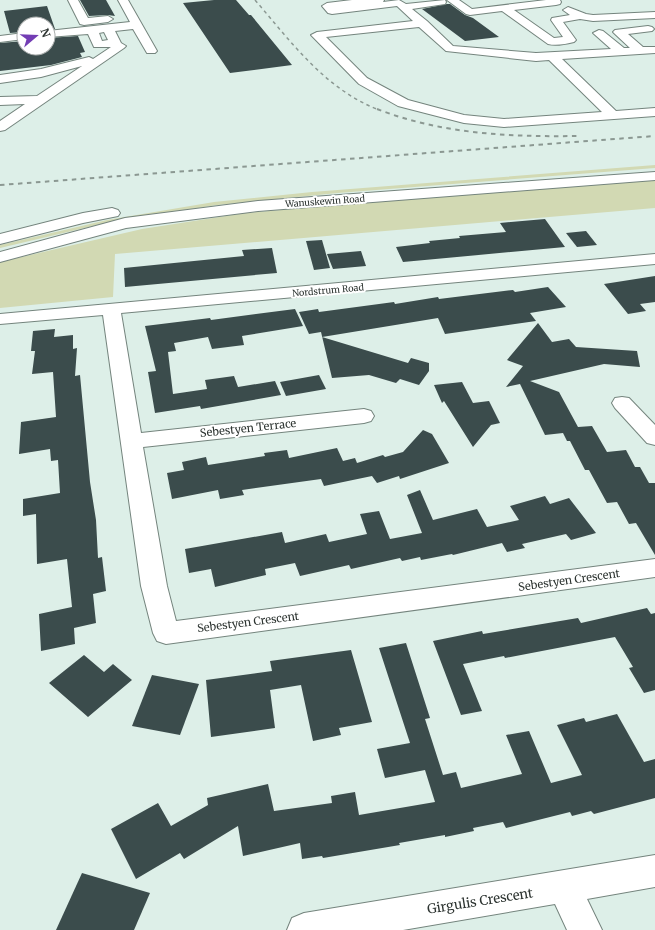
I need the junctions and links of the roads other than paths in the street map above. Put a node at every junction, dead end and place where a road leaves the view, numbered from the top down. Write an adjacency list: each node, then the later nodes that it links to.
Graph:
1 (73, 0): 15 (street)
2 (124, 0): 18 (street)
3 (379, 0): 11 (street)
4 (423, 0): 11 (street)
5 (438, 0): 11 (street)
6 (515, 0): 7 (street)
7 (472, 1): 9 (street)
8 (554, 1): 10 (street); 14 (street)
9 (454, 2): 12 (street)
10 (532, 5): 12 (street); 16 (street)
11 (405, 8): 17 (street); 19 (street)
12 (504, 8): 27 (street)
13 (655, 15): 14 (street)
14 (581, 16): 16 (street)
15 (120, 18)
16 (556, 20): 27 (street)
17 (423, 23): 32 (street); 37 (street)
18 (137, 25): 20 (street); 28 (street)
19 (314, 25)
20 (108, 28): 22 (street); 28 (street)
21 (655, 28): 30 (street)
22 (92, 30): 23 (street); 28 (street)
23 (56, 33)
24 (599, 33): 31 (street)
25 (16, 37): 26 (street)
26 (0, 39)
27 (552, 42): 32 (street)
28 (116, 47): 33 (street); 34 (street)
29 (655, 50): 30 (street)
30 (640, 51): 31 (street)
31 (621, 52): 32 (street)
32 (557, 56): 37 (street)
33 (0, 79)
34 (40, 100): 35 (street); 38 (street)
35 (0, 101)
36 (655, 112): 37 (street)
37 (613, 115)
38 (0, 127)
39 (600, 166): 41 (street, Wanuskewin Road)
40 (655, 176): 42 (street, Wanuskewin Road)
41 (0, 239)
42 (0, 257)
43 (655, 259): 44 (street, Nordstrum Road)
44 (112, 309): 45 (street, Nordstrum Road); 49 (street, Sebestyen Crescent)
45 (0, 319)
46 (622, 403): 48 (street)
47 (364, 416): 49 (street, Sebestyen Terrace)
48 (655, 438)
49 (132, 441): 50 (street, Sebestyen Crescent)
50 (655, 568)
51 (655, 871): 52 (street, Girgulis Crescent)
52 (564, 887): 53 (street, Girgulis Crescent); 54 (street)
53 (304, 930)
54 (585, 930)

